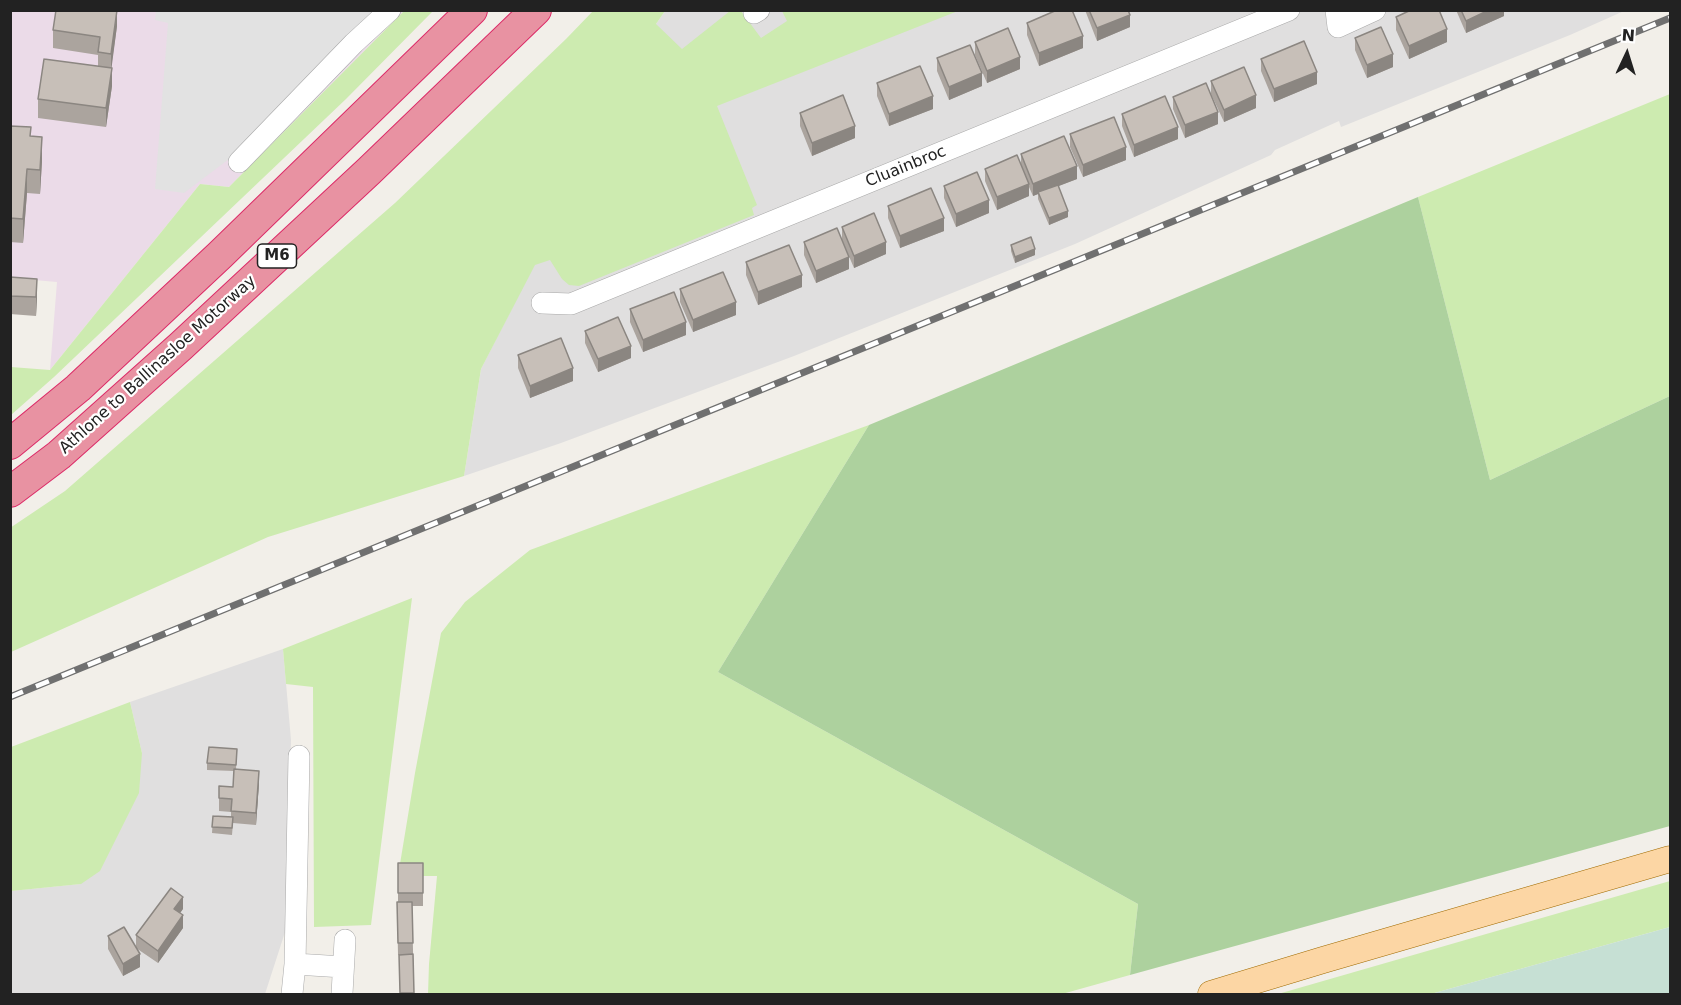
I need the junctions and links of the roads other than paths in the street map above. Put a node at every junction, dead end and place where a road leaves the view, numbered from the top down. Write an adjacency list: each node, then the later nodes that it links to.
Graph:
1 (390, 10): 8 (street)
2 (471, 10): 10 (highway, M6)
3 (536, 10): 11 (highway, Athlone to Ballinasloe Motorway / M6)
4 (1289, 10): 7 (street, Cluainbroc)
5 (1336, 10): 6 (street)
6 (1376, 10)
7 (1267, 15): 9 (street, Cluainbroc)
8 (239, 162)
9 (542, 303)
10 (10, 444)
11 (10, 492)
12 (299, 756): 15 (street)
13 (1671, 860): 19 (main road)
14 (345, 940): 16 (street)
15 (295, 964): 16 (street); 17 (street)
16 (343, 967): 18 (street)
17 (292, 994)
18 (342, 994)
19 (1212, 994)

